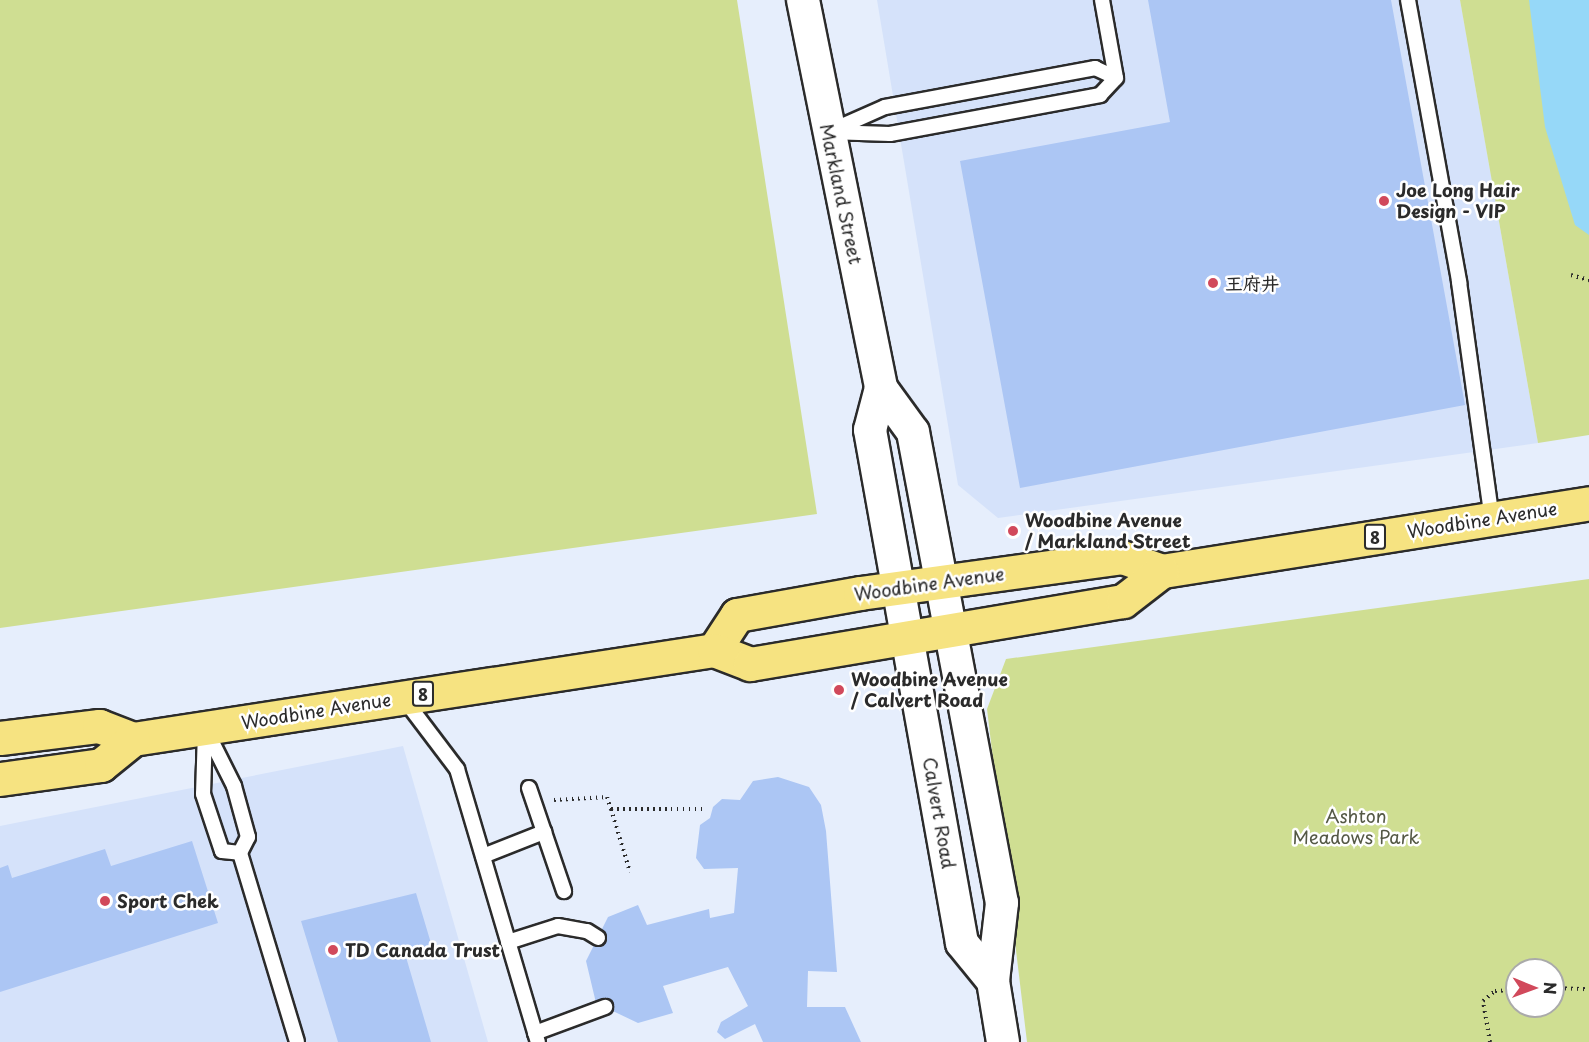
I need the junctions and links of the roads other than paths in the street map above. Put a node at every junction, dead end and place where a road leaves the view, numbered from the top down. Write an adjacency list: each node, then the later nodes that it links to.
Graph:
1 (803, 0): 5 (street, Markland Street)
2 (1102, 0): 4 (lane)
3 (1408, 0): 8 (lane)
4 (1116, 78): 5 (lane); 5 (lane)
5 (828, 132): 6 (street, Markland Street)
6 (881, 388): 10 (street, Markland Street); 11 (street, Markland Street)
7 (1589, 503): 8 (main road, Woodbine Avenue / 8)
8 (1492, 519): 9 (main road, Woodbine Avenue / 8)
9 (1162, 571): 10 (main road, Woodbine Avenue / 8); 12 (main road, Woodbine Avenue / 8)
10 (941, 581): 11 (main road, Woodbine Avenue / 8); 12 (street, Markland Street)
11 (898, 587): 13 (street, Calvert Road); 14 (main road, Woodbine Avenue / 8)
12 (950, 629): 13 (main road, Woodbine Avenue / 8); 27 (street, Calvert Road)
13 (907, 636): 14 (main road, Woodbine Avenue / 8); 27 (street, Calvert Road)
14 (714, 650): 15 (main road, Woodbine Avenue / 8)
15 (402, 698): 16 (main road, Woodbine Avenue / 8); 23 (lane)
16 (205, 728): 18 (main road, Woodbine Avenue / 8); 22 (lane); 22 (lane)
17 (0, 738): 18 (main road, Woodbine Avenue / 8)
18 (133, 739): 19 (main road)
19 (0, 779)
20 (531, 795): 21 (lane)
21 (544, 832): 23 (lane); 24 (lane)
22 (240, 853): 30 (lane)
23 (483, 856): 26 (lane)
24 (564, 891)
25 (598, 938): 26 (lane)
26 (508, 942): 29 (lane)
27 (993, 981): 31 (street, Calvert Road)
28 (605, 1007): 29 (lane)
29 (536, 1038)
30 (297, 1042)
31 (1003, 1042)

